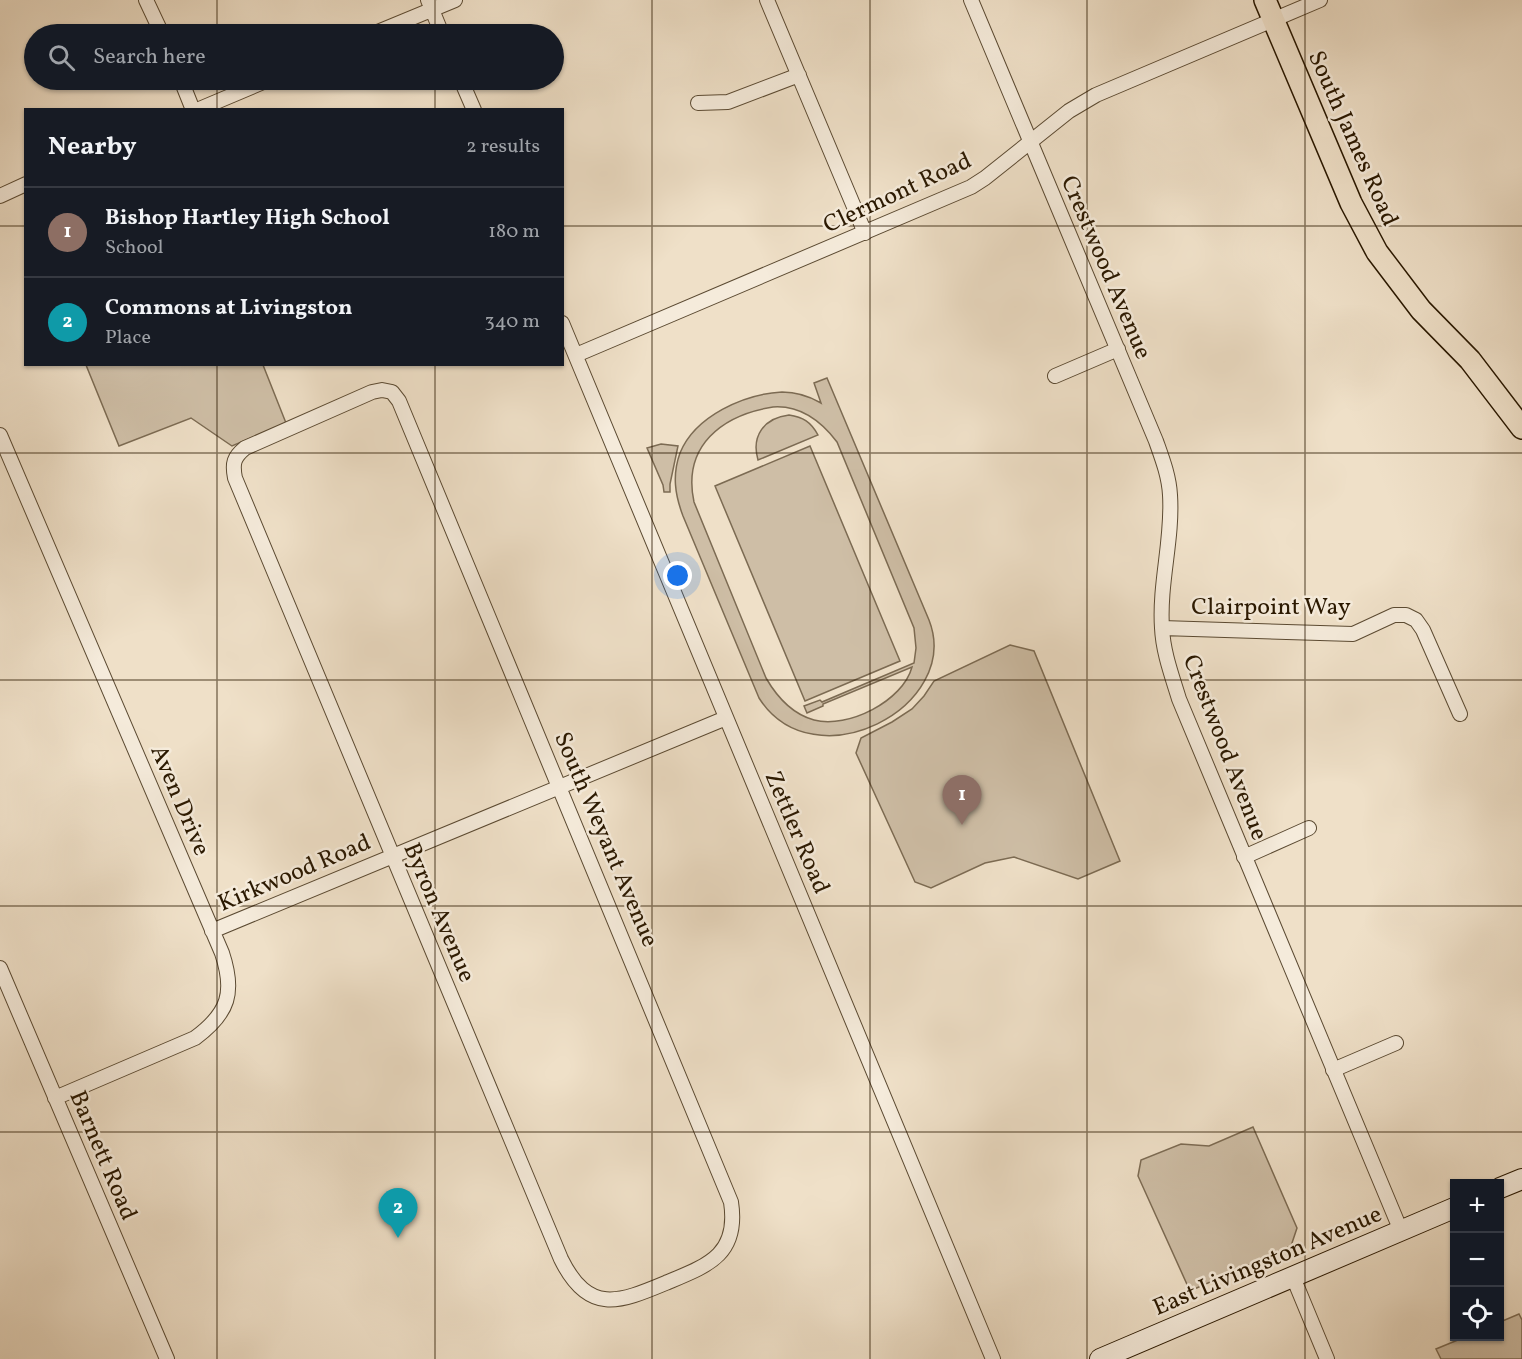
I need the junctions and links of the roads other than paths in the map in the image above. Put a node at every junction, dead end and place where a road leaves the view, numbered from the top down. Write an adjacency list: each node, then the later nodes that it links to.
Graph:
1 (146, 0): 9 (street)
2 (455, 0): 7 (street)
3 (767, 0): 12 (street)
4 (971, 0): 20 (street, Crestwood Avenue)
5 (1265, 0): 8 (main road, South James Road)
6 (1320, 0): 8 (street, Clermont Road)
7 (430, 5): 10 (street); 11 (street)
8 (1274, 20): 20 (street, Clermont Road); 28 (main road, South James Road)
9 (157, 24)
10 (393, 24)
11 (438, 24)
12 (799, 75): 16 (street); 23 (street)
13 (186, 90): 17 (street)
14 (244, 90): 18 (street)
15 (465, 90): 19 (street)
16 (698, 103)
17 (194, 108)
18 (200, 108)
19 (473, 108)
20 (1030, 141): 23 (street, Clermont Road); 25 (street, Crestwood Avenue)
21 (24, 185): 22 (street)
22 (0, 196)
23 (865, 233): 26 (street, Clermont Road)
24 (564, 328): 26 (street, Zettler Road)
25 (1118, 349): 27 (street); 31 (street, Crestwood Avenue)
26 (576, 355): 33 (street, Zettler Road)
27 (1055, 376)
28 (1522, 428)
29 (0, 435): 38 (street, Aven Drive)
30 (234, 460): 34 (street, South Weyant Avenue); 36 (street, Byron Avenue)
31 (1162, 628): 32 (street, Clairpoint Way); 37 (street, Crestwood Avenue)
32 (1460, 714)
33 (726, 718): 34 (street, Kirkwood Road); 50 (street, Zettler Road)
34 (561, 787): 36 (street, Kirkwood Road); 48 (street, South Weyant Avenue)
35 (1309, 828): 37 (street)
36 (392, 855): 38 (street, Kirkwood Road); 48 (street, Byron Avenue)
37 (1244, 857): 41 (street, Crestwood Avenue)
38 (212, 931): 42 (street, Aven Drive)
39 (0, 968): 42 (street, Barnett Road)
40 (1396, 1043): 41 (street)
41 (1332, 1070): 46 (street, Crestwood Avenue)
42 (55, 1098): 49 (street, Barnett Road)
43 (1522, 1179): 44 (main road)
44 (1504, 1186)
45 (1450, 1210): 46 (main road, East Livingston Avenue)
46 (1401, 1231): 47 (main road, East Livingston Avenue)
47 (1293, 1277): 51 (main road, East Livingston Avenue); 52 (street)
48 (670, 1281)
49 (167, 1359)
50 (993, 1359)
51 (1100, 1359)
52 (1327, 1359)

